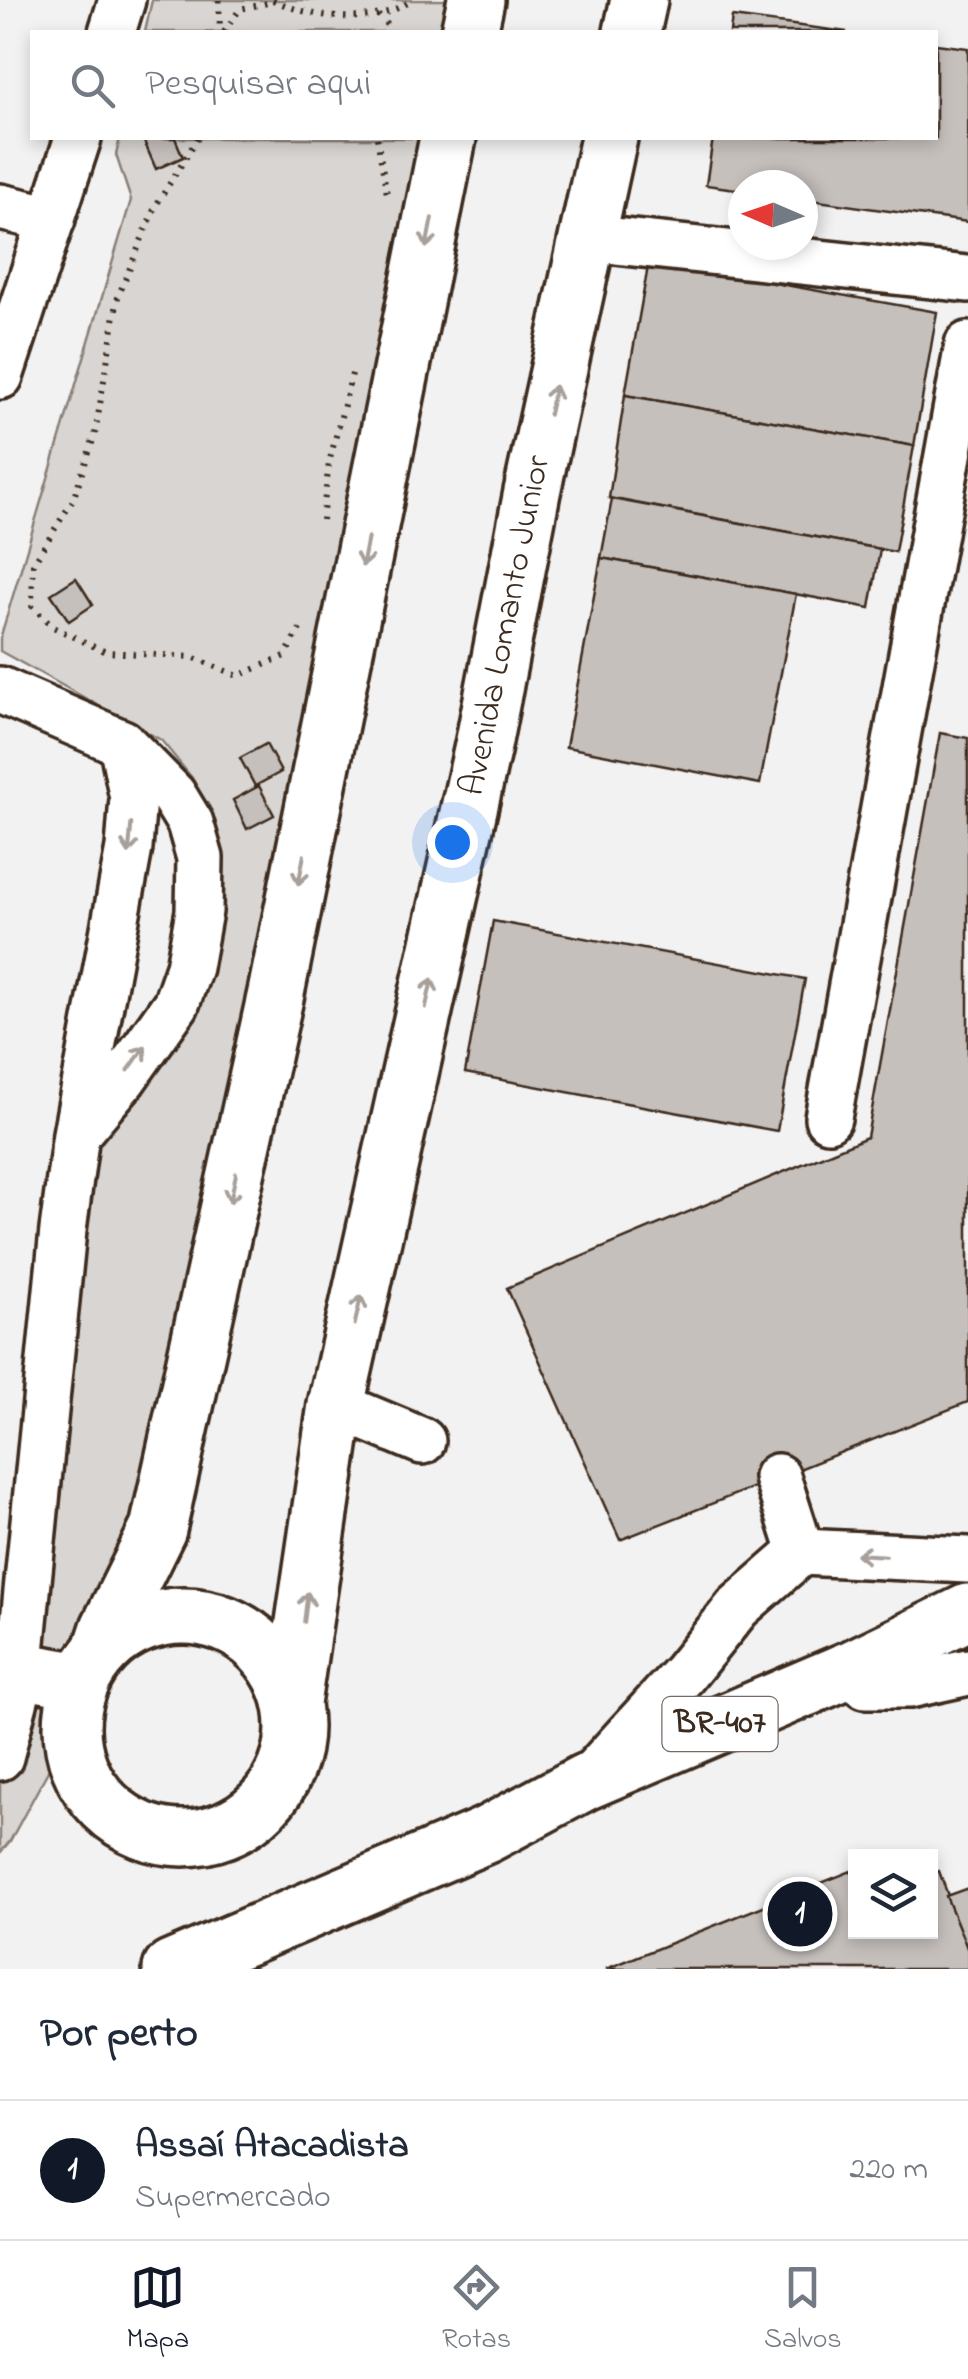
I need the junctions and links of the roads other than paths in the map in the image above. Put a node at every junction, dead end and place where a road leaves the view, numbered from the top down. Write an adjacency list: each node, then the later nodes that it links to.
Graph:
1 (122, 0): 4 (street)
2 (476, 0): 5 (main road)
3 (639, 0): 6 (main road)
4 (113, 30)
5 (470, 30)
6 (632, 30)
7 (77, 140): 11 (street)
8 (448, 140): 28 (main road, one-way to 28)
9 (609, 140): 12 (main road, Avenida Lomanto Junior)
10 (0, 207): 11 (street)
11 (52, 219): 15 (street)
12 (586, 238): 13 (street); 22 (main road, Avenida Lomanto Junior, one-way to 12)
13 (968, 280)
14 (968, 346): 20 (street)
15 (0, 376)
16 (0, 690): 17 (street)
17 (134, 767): 18 (street, one-way to 18); 19 (street)
18 (104, 982): 19 (street); 21 (street)
19 (176, 1004): 21 (street, one-way to 19)
20 (828, 1118)
21 (76, 1134): 31 (street)
22 (336, 1405): 23 (street); 32 (main road, Avenida Lomanto Junior, one-way to 22)
23 (422, 1441)
24 (778, 1477): 25 (street)
25 (800, 1552): 26 (street, one-way to 25); 34 (street)
26 (968, 1560)
27 (968, 1612): 29 (main road, BR-407)
28 (91, 1666): 31 (main road); 32 (main road); 32 (main road)
29 (855, 1666): 30 (street); 34 (main road, BR-407)
30 (968, 1672)
31 (12, 1684): 33 (street)
32 (292, 1704)
33 (0, 1757)
34 (585, 1782): 35 (main road)
35 (178, 1967)

